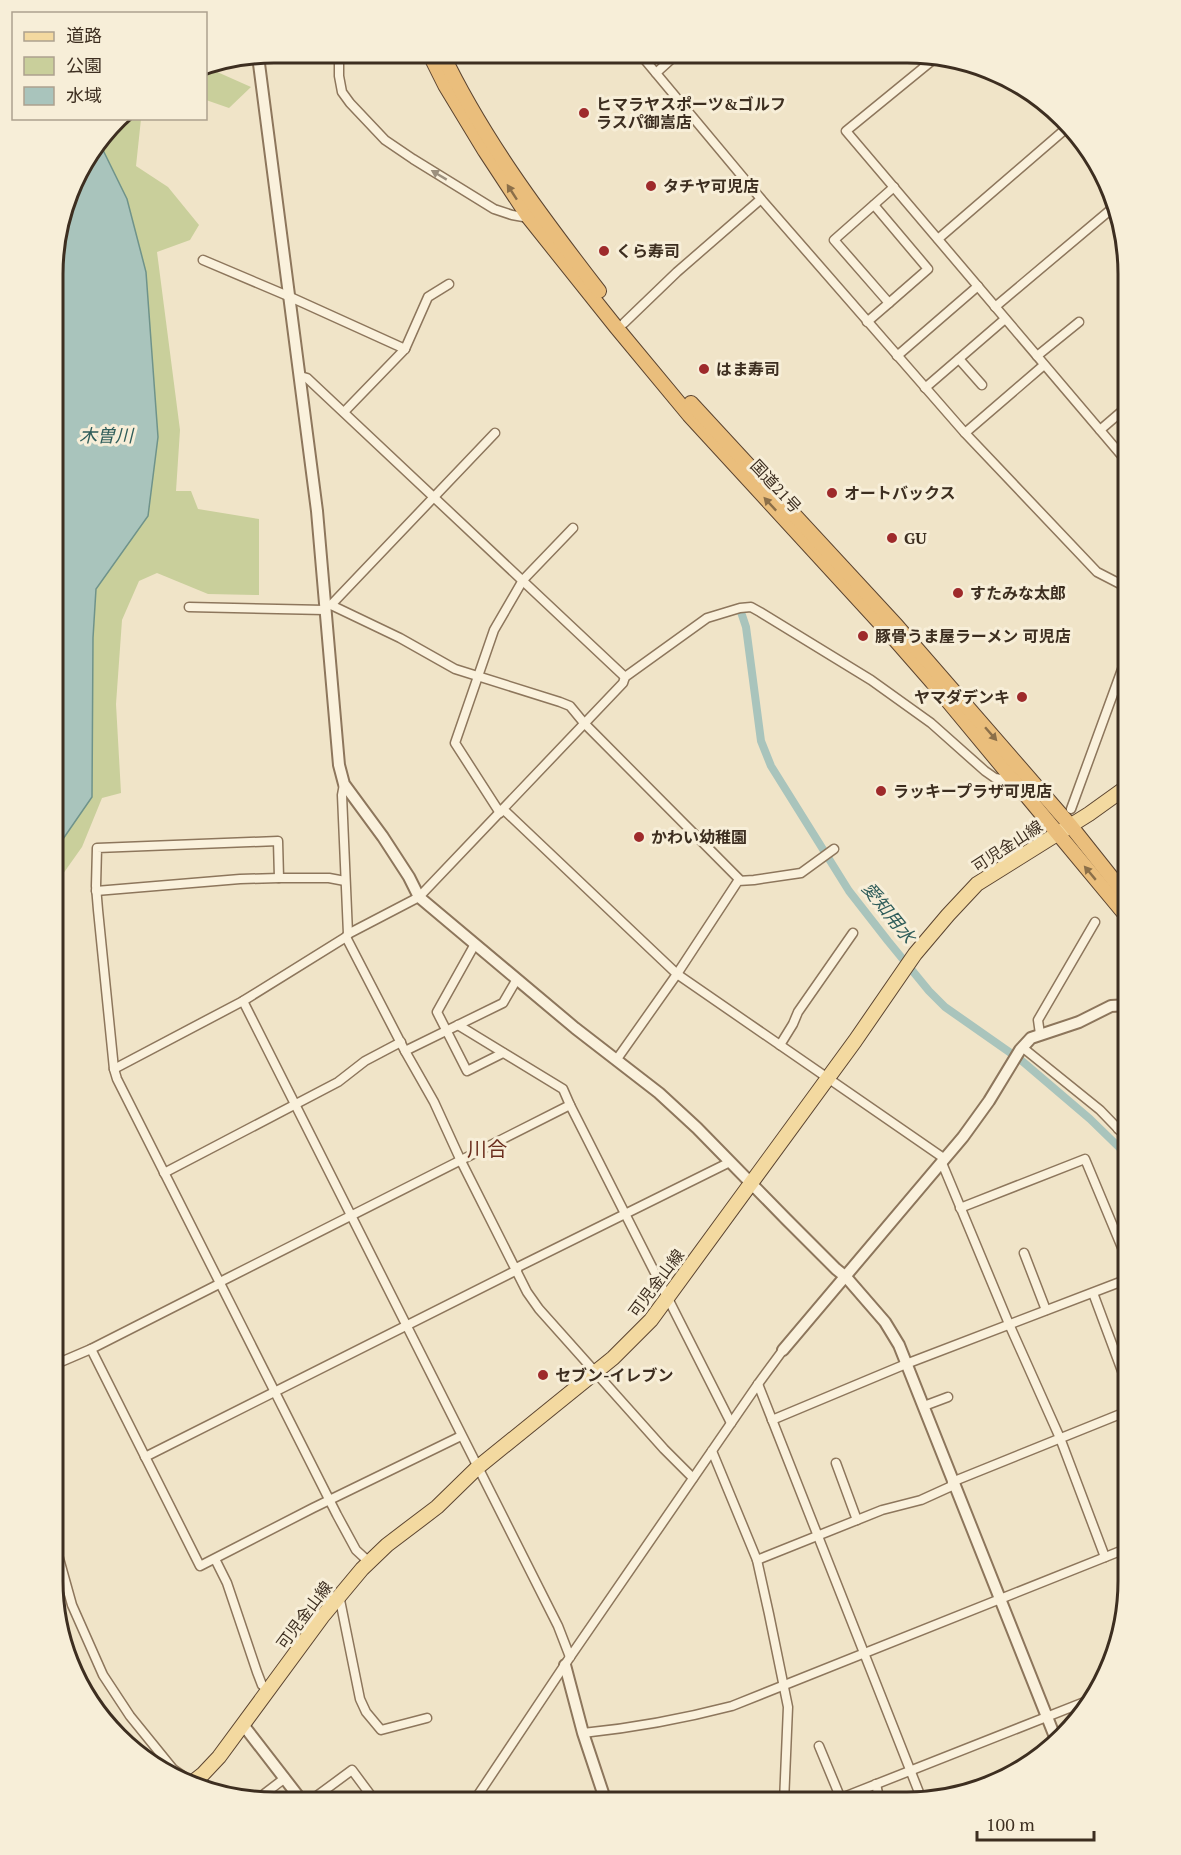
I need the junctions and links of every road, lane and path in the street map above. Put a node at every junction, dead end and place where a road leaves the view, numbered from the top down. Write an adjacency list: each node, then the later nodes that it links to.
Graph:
1 (259, 63): 19 (street)
2 (339, 63): 14 (street, one-way to 2)
3 (434, 63): 14 (highway, 国道21号, one-way to 3)
4 (446, 63): 25 (highway, 国道21号)
5 (648, 63): 8 (street)
6 (667, 63): 8 (street)
7 (928, 64): 10 (street)
8 (656, 73): 11 (street)
9 (1063, 132): 15 (street)
10 (894, 187): 12 (street); 15 (street)
11 (761, 199): 23 (street); 25 (street)
12 (874, 205): 20 (street); 20 (street)
13 (1109, 211): 21 (street)
14 (528, 218): 50 (highway, 国道21号, one-way to 14)
15 (938, 239): 18 (street)
16 (203, 260): 19 (street)
17 (449, 284): 26 (street)
18 (978, 286): 21 (street); 27 (street)
19 (288, 296): 26 (street); 31 (street)
20 (889, 303): 23 (street)
21 (995, 307): 22 (street)
22 (1005, 319): 28 (street); 29 (street)
23 (867, 322): 27 (street)
24 (1079, 322): 28 (street)
25 (624, 323): 55 (highway, 国道21号, one-way to 55)
26 (405, 349): 34 (street)
27 (897, 356): 33 (street)
28 (1037, 356): 30 (street)
29 (959, 359): 32 (street); 33 (street)
30 (1044, 364): 36 (street); 38 (street)
31 (300, 376): 34 (street); 45 (street)
32 (982, 385)
33 (925, 388): 38 (street)
34 (344, 412): 40 (street)
35 (1118, 415): 36 (street)
36 (1100, 430): 39 (street)
37 (495, 433): 40 (street)
38 (965, 433): 43 (street)
39 (1118, 451)
40 (434, 496): 42 (street); 45 (street)
41 (573, 528): 42 (street)
42 (523, 580): 46 (street); 47 (street)
43 (1118, 583)
44 (189, 607): 45 (street)
45 (327, 607): 46 (street); 51 (street)
46 (477, 676): 49 (street); 54 (street)
47 (625, 677): 49 (street); 50 (street)
48 (1118, 680): 53 (street)
49 (584, 723): 54 (street); 60 (street)
50 (1014, 781): 56 (highway, 国道21号)
51 (344, 784): 59 (street); 63 (street)
52 (1118, 793): 55 (main road, 可児金山線)
53 (1071, 809)
54 (502, 811): 63 (street); 69 (street)
55 (1070, 825): 56 (main road, 可児金山線); 61 (highway, 国道21号)
56 (1057, 833): 64 (highway, 国道21号, one-way to 56); 83 (main road, 可児金山線)
57 (834, 849): 60 (street)
58 (279, 878): 59 (street); 62 (street); 62 (street)
59 (345, 881): 67 (street)
60 (738, 881): 69 (street)
61 (1118, 885)
62 (96, 891): 82 (street)
63 (419, 897): 67 (street); 68 (street)
64 (1118, 906)
65 (1095, 922): 75 (street)
66 (853, 933): 77 (street)
67 (347, 936): 71 (street); 76 (street)
68 (475, 944): 70 (street); 74 (street)
69 (677, 974): 77 (street); 81 (street)
70 (517, 979): 73 (street); 81 (street)
71 (243, 1001): 82 (street); 84 (street)
72 (1118, 1006): 75 (street)
73 (458, 1025): 74 (street); 80 (street)
74 (446, 1031): 79 (street); 80 (street)
75 (1040, 1034): 78 (street)
76 (401, 1042): 79 (street); 84 (street)
77 (780, 1045): 83 (street)
78 (1021, 1049): 86 (street); 88 (street)
79 (405, 1051): 87 (street)
80 (503, 1053): 85 (street)
81 (617, 1059): 89 (street)
82 (114, 1069): 90 (street)
83 (826, 1078): 88 (street); 91 (main road, 可児金山線)
84 (295, 1104): 90 (street); 94 (street)
85 (570, 1105): 87 (street); 93 (street)
86 (1118, 1128)
87 (461, 1161): 94 (street); 97 (street)
88 (944, 1161): 92 (street); 98 (street)
89 (730, 1162): 91 (street); 93 (street)
90 (164, 1173): 99 (street)
91 (750, 1182): 98 (street); 102 (main road, 可児金山線)
92 (960, 1208): 95 (street); 104 (street)
93 (626, 1213): 97 (street); 102 (street)
94 (351, 1215): 99 (street); 105 (street)
95 (1118, 1238)
96 (1024, 1253): 103 (street)
97 (516, 1269): 105 (street); 111 (street)
98 (846, 1277): 107 (street); 110 (street)
99 (220, 1282): 106 (street); 113 (street)
100 (1118, 1283): 101 (street)
101 (1093, 1293): 103 (street); 108 (street)
102 (668, 1298): 111 (main road, 可児金山線); 118 (street)
103 (1046, 1310): 104 (street)
104 (1009, 1324): 110 (street); 120 (street)
105 (406, 1325): 113 (street); 119 (street)
106 (91, 1349): 109 (street); 122 (street)
107 (783, 1350): 112 (street)
108 (1118, 1360)
109 (63, 1361)
110 (906, 1364): 115 (street); 117 (street)
111 (595, 1372): 124 (main road, 可児金山線); 125 (street)
112 (758, 1384): 117 (street); 118 (street)
113 (274, 1392): 122 (street); 127 (street)
114 (948, 1397): 115 (street)
115 (924, 1406): 126 (street)
116 (1118, 1415): 120 (street)
117 (772, 1420): 129 (street)
118 (731, 1423): 121 (street)
119 (462, 1436): 124 (street); 127 (street)
120 (1060, 1438): 126 (street); 131 (street)
121 (712, 1451): 125 (street); 133 (street)
122 (146, 1457): 132 (street)
123 (836, 1463): 128 (street)
124 (477, 1468): 134 (main road, 可児金山線); 139 (street)
125 (693, 1478): 139 (street)
126 (953, 1483): 128 (street); 137 (street)
127 (330, 1501): 132 (street); 134 (street)
128 (857, 1520): 129 (street)
129 (817, 1536): 133 (street); 138 (street)
130 (1118, 1552): 131 (street)
131 (1105, 1557): 137 (street)
132 (215, 1559): 141 (street)
133 (757, 1560): 140 (street)
134 (369, 1562): 136 (main road, 可児金山線)
135 (63, 1574): 149 (street)
136 (339, 1594): 141 (main road, 可児金山線); 144 (street)
137 (999, 1599): 138 (street); 143 (street)
138 (864, 1653): 140 (street); 150 (street)
139 (568, 1661): 146 (street); 158 (street)
140 (783, 1685): 146 (street); 160 (street)
141 (269, 1690): 145 (main road, 可児金山線)
142 (1077, 1705): 143 (street)
143 (1047, 1717): 147 (street); 150 (street)
144 (427, 1718)
145 (244, 1726): 151 (main road, 可児金山線); 152 (street)
146 (583, 1733): 159 (street)
147 (1053, 1733)
148 (819, 1746): 161 (street)
149 (170, 1765)
150 (910, 1771): 153 (street); 164 (street)
151 (197, 1778)
152 (285, 1778): 154 (street); 155 (street)
153 (876, 1784): 162 (street); 163 (street)
154 (267, 1792)
155 (295, 1792)
156 (322, 1792): 157 (street)
157 (368, 1792)
158 (480, 1792)
159 (603, 1792)
160 (784, 1792)
161 (838, 1792)
162 (857, 1792)
163 (878, 1792)
164 (919, 1792)

